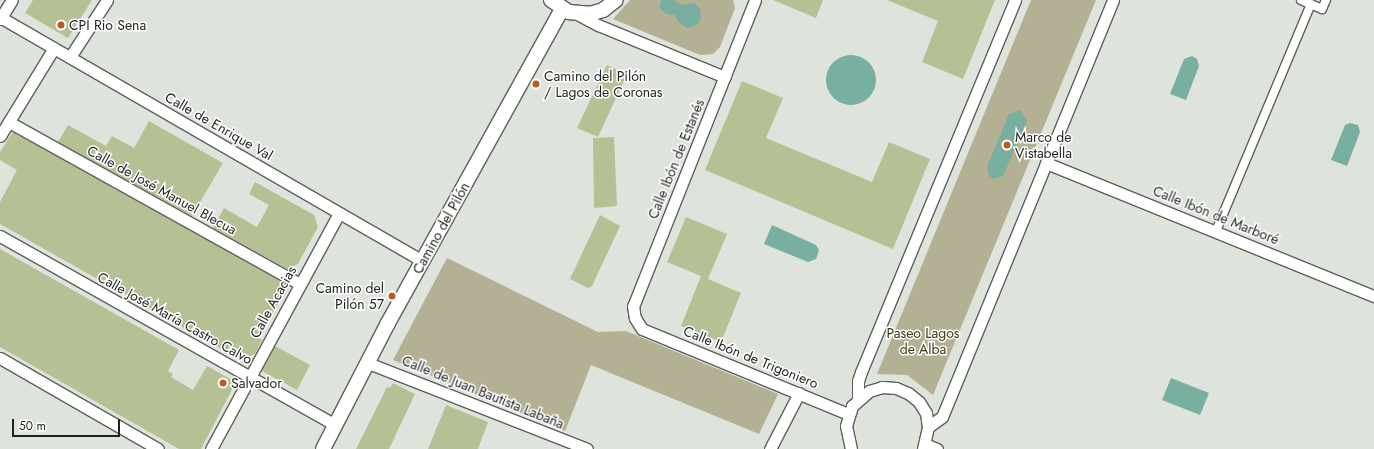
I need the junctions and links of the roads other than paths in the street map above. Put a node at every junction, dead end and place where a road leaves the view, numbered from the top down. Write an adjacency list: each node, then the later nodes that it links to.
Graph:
1 (12, 0): 12 (street)
2 (107, 0): 14 (street)
3 (616, 0): 11 (street)
4 (755, 0): 15 (street, Calle Ibón de Estanés)
5 (1015, 0): 30 (street)
6 (1113, 0): 18 (street)
7 (1301, 0): 10 (street)
8 (1326, 0): 10 (street)
9 (557, 4): 11 (street); 22 (street, Camino del Pilón)
10 (1311, 4): 20 (street)
11 (576, 14): 15 (street)
12 (0, 18): 13 (street, Calle de Enrique Val)
13 (54, 48): 14 (street, Calle de Enrique Val); 16 (street)
14 (70, 57): 19 (street, Calle de Enrique Val)
15 (725, 76): 25 (street, Calle Ibón de Estanés)
16 (9, 122): 17 (street); 23 (street, Calle de José Manuel Blecua)
17 (0, 136)
18 (1046, 163): 20 (street, Calle Ibón de Marboré); 33 (street)
19 (339, 213): 22 (street, Calle de Enrique Val); 23 (street, Calle Acacias)
20 (1216, 231): 24 (street, Calle Ibón de Marboré)
21 (0, 236): 28 (street, Calle José María Castro Calvo)
22 (422, 261): 27 (street, Camino del Pilón)
23 (300, 284): 28 (street, Calle Acacias)
24 (1374, 296)
25 (642, 329): 29 (street, Calle Ibón de Trigoniero)
26 (0, 358): 35 (street)
27 (368, 362): 32 (street, Camino del Pilón); 38 (street, Calle de Juan Bautista Labaña)
28 (249, 376): 32 (street, Calle José María Castro Calvo); 36 (street, Calle Acacias)
29 (799, 393): 31 (street, Calle Ibón de Trigoniero); 39 (street)
30 (858, 399): 31 (street); 33 (street)
31 (848, 414): 40 (street)
32 (335, 425): 37 (street, Camino del Pilón)
33 (928, 426): 34 (street)
34 (924, 447): 41 (street)
35 (158, 449)
36 (211, 449)
37 (323, 449)
38 (587, 449)
39 (770, 449)
40 (851, 449)
41 (937, 449)

